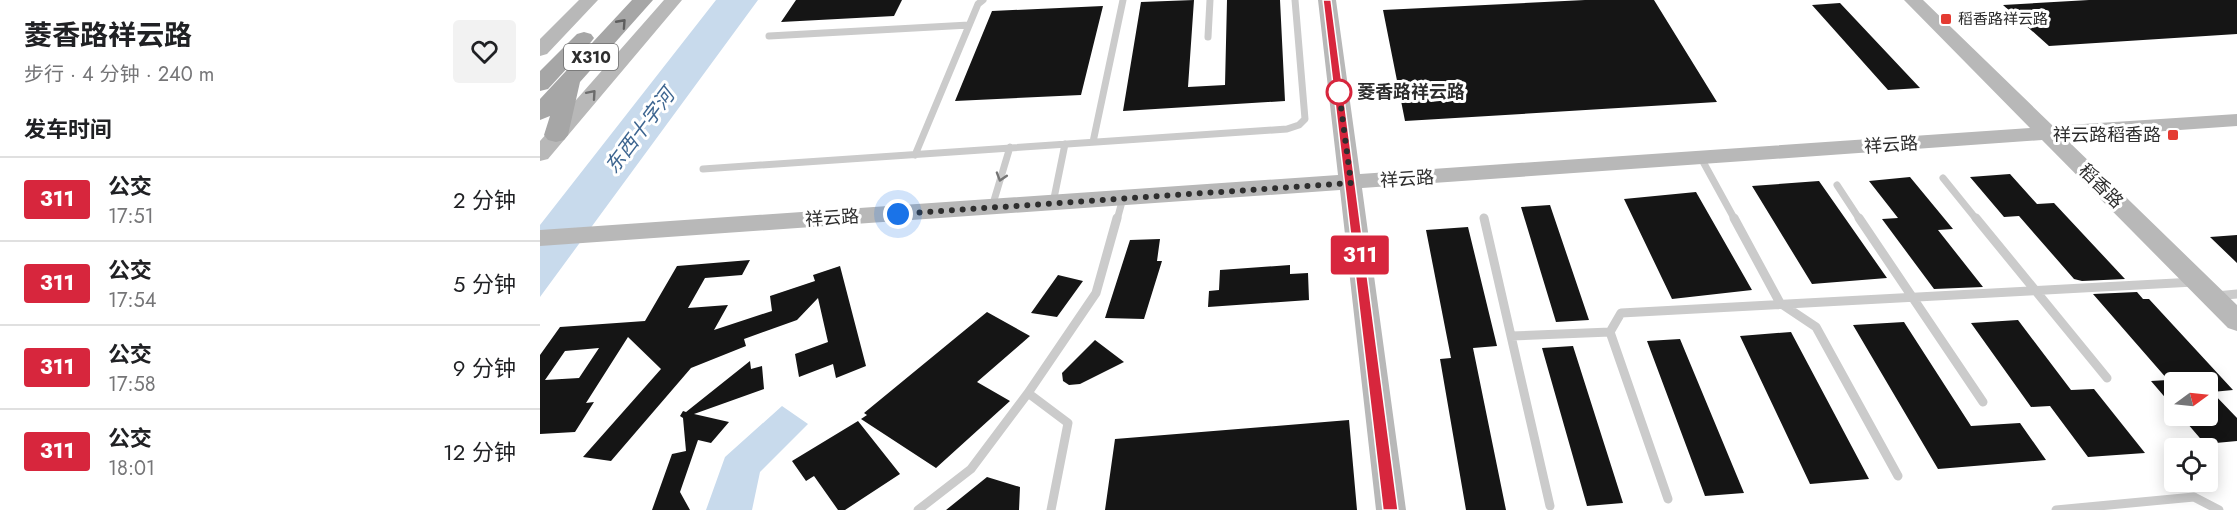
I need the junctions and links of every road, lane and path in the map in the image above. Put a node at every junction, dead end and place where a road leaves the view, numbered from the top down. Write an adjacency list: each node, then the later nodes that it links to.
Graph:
1 (589, 0): 15 (street)
2 (620, 0): 17 (main road, X310)
3 (643, 0): 16 (main road, X310, one-way to 3)
4 (673, 0): 21 (street, one-way to 4)
5 (983, 0): 12 (lane)
6 (1123, 0): 22 (lane)
7 (1210, 0): 14 (lane)
8 (1295, 0): 22 (lane)
9 (1327, 0): 10 (lane); 30 (street)
10 (1333, 0)
11 (1913, 0): 20 (street, 稻香路)
12 (969, 25): 13 (lane); 26 (lane)
13 (769, 36)
14 (1208, 37)
15 (540, 50)
16 (572, 78): 18 (main road, X310); 21 (main road)
17 (543, 80)
18 (540, 113)
19 (2237, 120): 20 (street, 祥云路)
20 (2048, 133): 27 (street, 祥云路); 37 (street, 稻香路)
21 (556, 135): 25 (street)
22 (1094, 142): 23 (lane)
23 (1065, 144): 24 (lane); 33 (lane)
24 (1010, 147): 26 (lane); 34 (lane, one-way to 34)
25 (540, 154)
26 (915, 155): 28 (lane)
27 (1701, 158): 30 (street, 祥云路); 41 (lane)
28 (703, 169)
29 (1944, 178): 38 (lane)
30 (1351, 183): 32 (street, 祥云路); 53 (street)
31 (1837, 185): 40 (lane)
32 (1123, 198): 33 (street, 祥云路); 46 (lane)
33 (1053, 203): 34 (street, 祥云路)
34 (992, 207): 36 (street, 祥云路)
35 (1484, 218): 44 (lane)
36 (540, 238)
37 (2205, 289): 38 (lane); 39 (lane); 42 (street, 稻香路)
38 (2035, 290): 40 (lane); 45 (lane)
39 (2237, 294)
40 (1912, 296): 41 (lane); 47 (lane)
41 (1780, 303): 43 (lane); 48 (lane)
42 (2237, 321)
43 (1610, 332): 44 (lane); 49 (lane)
44 (1511, 336): 50 (lane)
45 (2108, 378)
46 (1028, 393): 51 (lane); 52 (lane)
47 (1983, 402)
48 (1898, 476)
49 (1668, 499)
50 (1550, 506)
51 (918, 510)
52 (1051, 510)
53 (1391, 510)
54 (2056, 510): 55 (lane)
55 (2219, 510)

